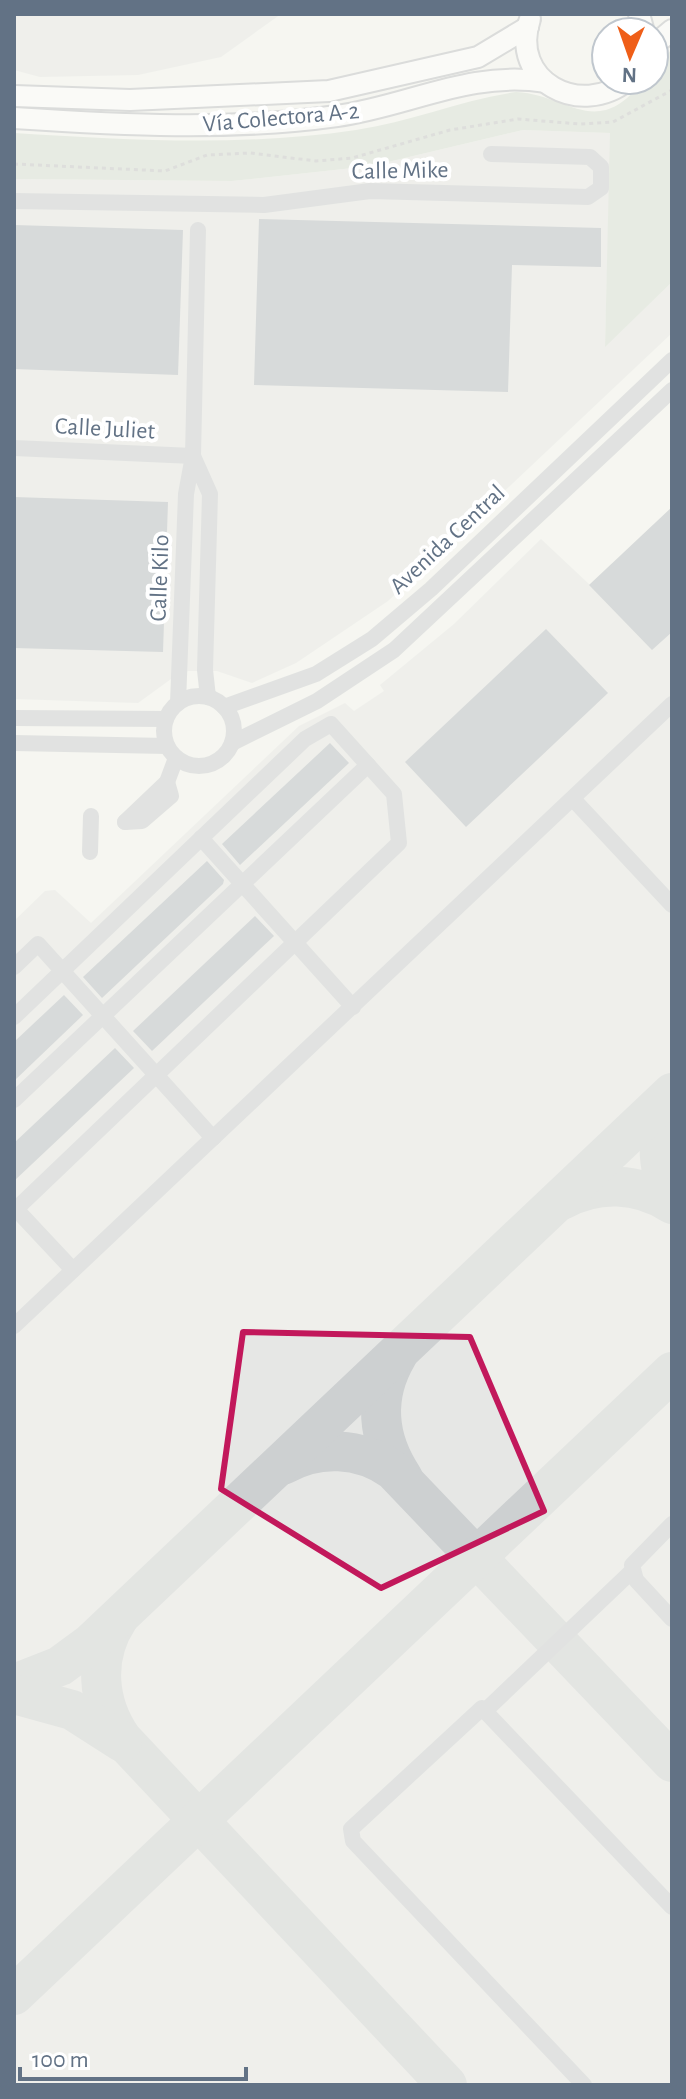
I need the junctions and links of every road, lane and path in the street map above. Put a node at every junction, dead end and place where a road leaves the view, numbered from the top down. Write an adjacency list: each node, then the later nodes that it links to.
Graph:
1 (530, 20): 2 (main road); 4 (main road)
2 (545, 82): 5 (main road, Vía Colectora A-2); 6 (main road, Vía Colectora A-2)
3 (672, 90): 8 (path)
4 (14, 96)
5 (593, 96)
6 (14, 118)
7 (491, 154): 9 (street, Calle Mike)
8 (14, 164)
9 (14, 201)
10 (198, 230): 14 (street, Calle Kilo)
11 (672, 360): 18 (street, Avenida Central)
12 (672, 390): 22 (street, Avenida Central)
13 (14, 448): 14 (street, Calle Juliet)
14 (193, 456): 15 (street, Calle Kilo); 16 (street, Calle Kilo)
15 (208, 697): 16 (street); 18 (street)
16 (178, 703): 20 (street)
17 (672, 704): 26 (street)
18 (224, 707): 22 (street)
19 (14, 718): 20 (street)
20 (166, 719): 23 (street)
21 (14, 743): 23 (street)
22 (232, 743): 23 (street)
23 (172, 752): 25 (street)
24 (368, 765): 28 (street); 30 (street); 32 (street)
25 (169, 789)
26 (573, 799): 31 (street); 35 (street)
27 (91, 816): 29 (street)
28 (201, 838): 30 (street); 34 (street)
29 (90, 852)
30 (242, 885): 32 (street); 36 (street)
31 (672, 905)
32 (294, 944): 35 (street); 38 (street)
33 (14, 967): 34 (street)
34 (62, 971): 36 (street); 37 (street)
35 (353, 1007): 40 (street)
36 (103, 1016): 38 (street); 39 (street)
37 (14, 1017)
38 (156, 1075): 40 (street); 41 (street)
39 (14, 1100)
40 (213, 1138): 42 (street)
41 (15, 1209): 42 (street)
42 (73, 1270): 43 (street)
43 (14, 1326)
44 (672, 1524): 45 (street)
45 (632, 1571): 46 (street); 47 (street)
46 (672, 1619)
47 (486, 1710): 48 (street); 49 (street)
48 (672, 1907)
49 (584, 2085)

